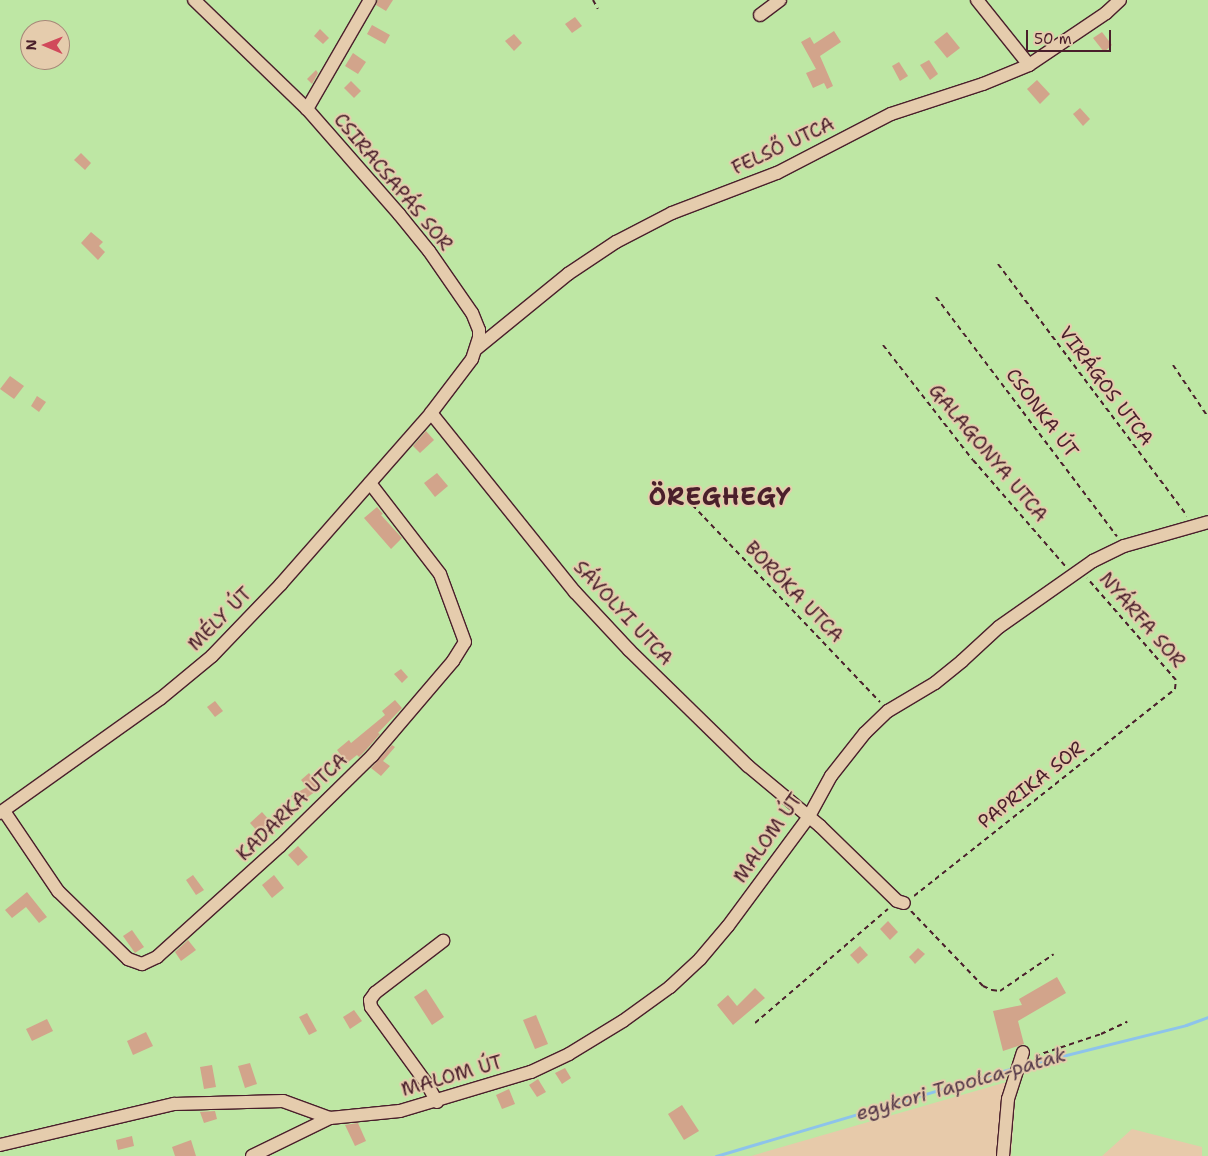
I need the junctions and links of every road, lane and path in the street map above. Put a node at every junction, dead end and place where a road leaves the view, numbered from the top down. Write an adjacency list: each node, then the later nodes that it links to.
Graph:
1 (194, 0): 10 (street, CSIRACSAPÁS SOR)
2 (370, 0): 10 (street)
3 (594, 0): 7 (path)
4 (780, 0): 8 (street)
5 (977, 0): 9 (street)
6 (1120, 0): 9 (street, FELSŐ UTCA)
7 (598, 9)
8 (760, 15)
9 (1029, 65): 14 (street, FELSŐ UTCA)
10 (307, 109): 14 (street, CSIRACSAPÁS SOR)
11 (998, 264): 21 (path, VIRÁGOS UTCA)
12 (936, 297): 22 (path, CSONKA ÚT)
13 (883, 345): 23 (path, GALAGONYA UTCA)
14 (476, 349): 16 (street, CSIRACSAPÁS SOR)
15 (1173, 365): 17 (path)
16 (431, 414): 18 (street, MÉLY ÚT); 27 (street, SÁVOLYI UTCA)
17 (1208, 418)
18 (370, 483): 26 (street, MÉLY ÚT); 26 (street, KADARKA UTCA)
19 (680, 492): 25 (path, BORÓKA UTCA)
20 (1208, 522): 21 (street, MALOM ÚT)
21 (1193, 525): 22 (street, MALOM ÚT)
22 (1124, 546): 23 (street, MALOM ÚT)
23 (1077, 573): 24 (path, NYÁRFA SOR); 25 (street, MALOM ÚT)
24 (1175, 689): 28 (path, PAPRIKA SOR)
25 (888, 711): 27 (street, MALOM ÚT)
26 (2, 812)
27 (808, 818): 28 (street, SÁVOLYI UTCA); 34 (street, MALOM ÚT)
28 (901, 902): 30 (path); 32 (path, PAPRIKA SOR)
29 (443, 941): 34 (street)
30 (1054, 954)
31 (1127, 1022): 33 (path)
32 (755, 1023)
33 (1019, 1063): 38 (street)
34 (437, 1102): 35 (street, MALOM ÚT)
35 (330, 1118): 36 (street); 37 (street)
36 (0, 1145)
37 (252, 1156)
38 (1002, 1156)

